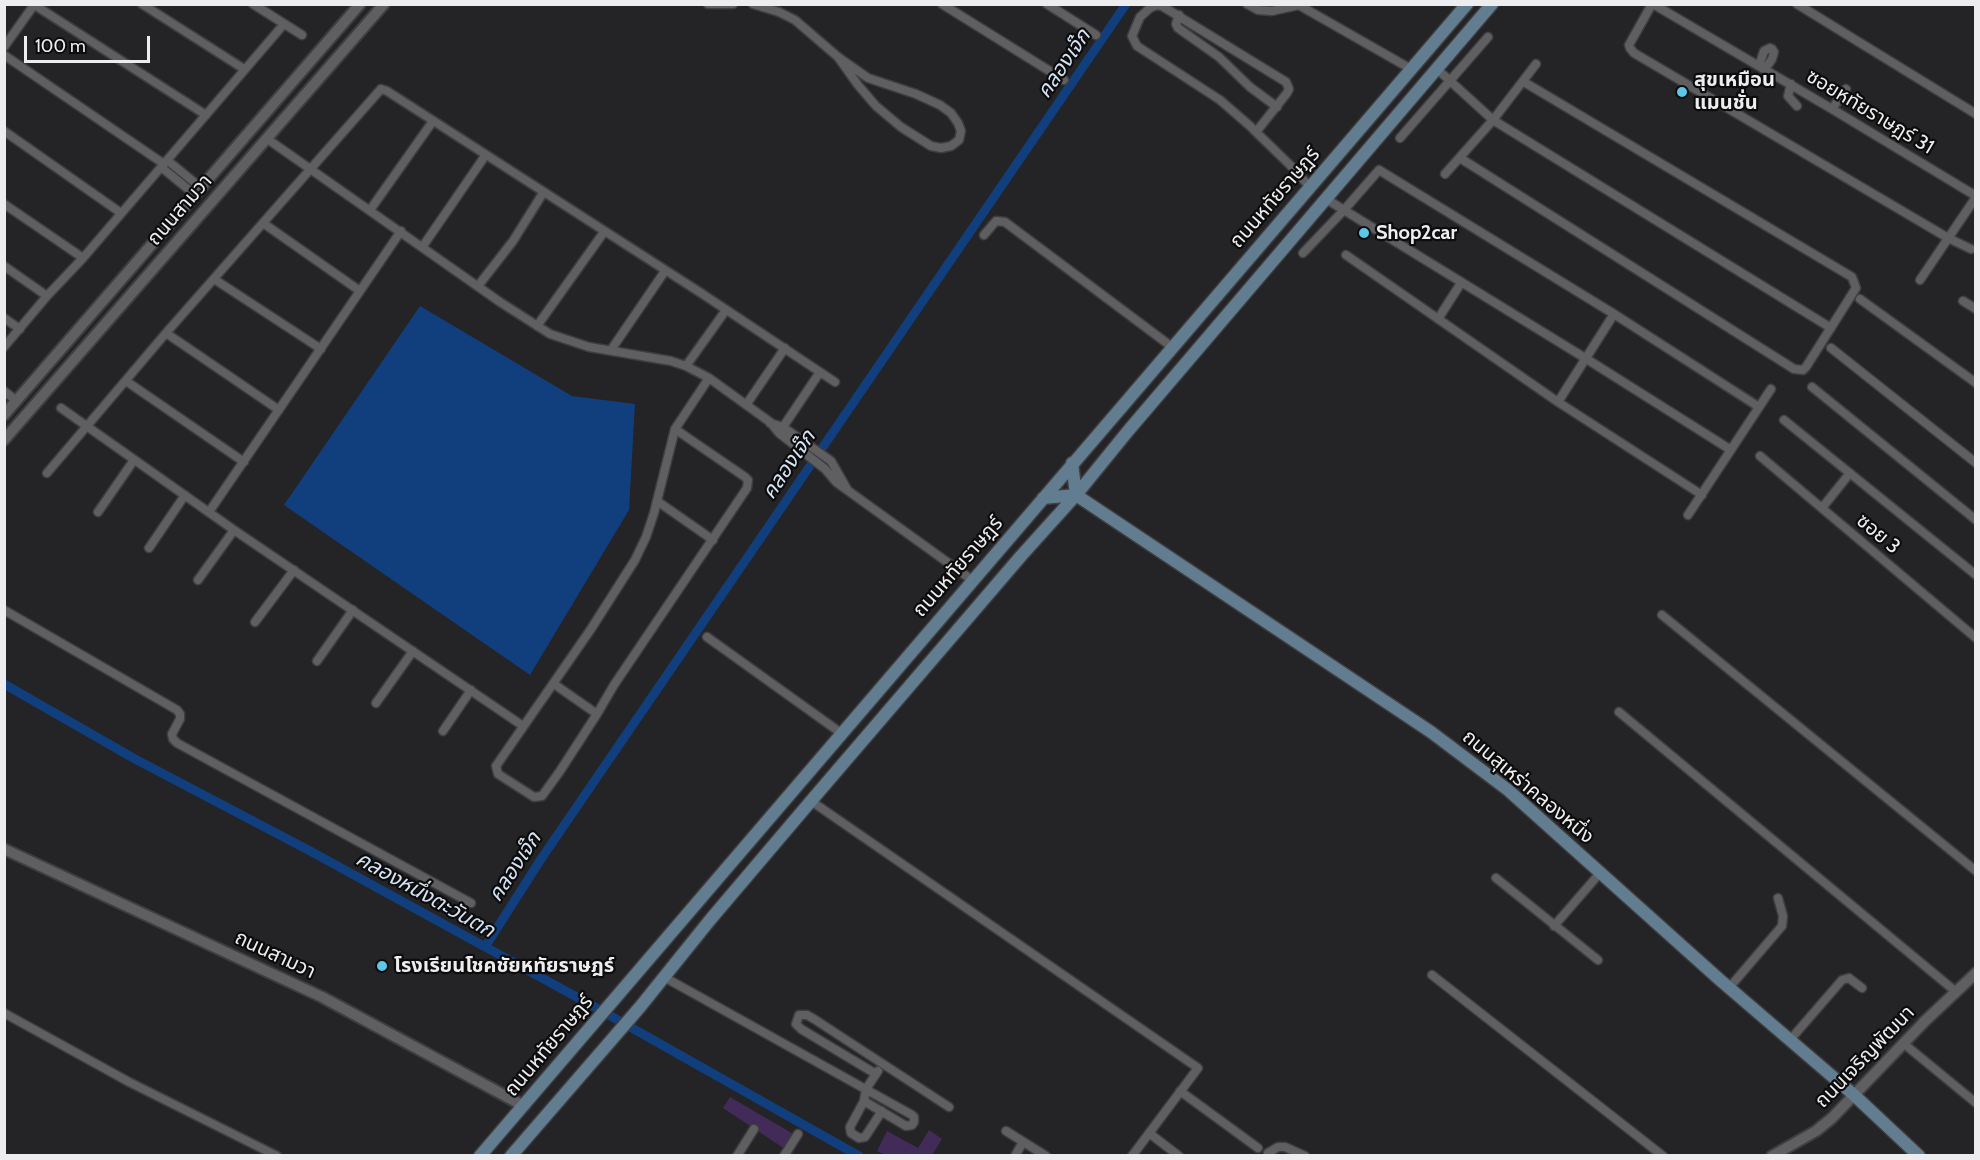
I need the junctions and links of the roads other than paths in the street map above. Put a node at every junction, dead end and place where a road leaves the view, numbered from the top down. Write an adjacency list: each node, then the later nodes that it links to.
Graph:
1 (142, 4): 26 (street)
2 (253, 4): 18 (street)
3 (360, 4): 51 (street, ถนนสามวา)
4 (384, 4): 43 (street, ถนนสามวา)
5 (708, 4): 6 (street)
6 (733, 4)
7 (753, 4): 24 (street)
8 (942, 4): 29 (street)
9 (1047, 4): 20 (street)
10 (1247, 4): 16 (street)
11 (1467, 4): 27 (main road, ถนนหทัยราษฎร์)
12 (1492, 4): 28 (main road, ถนนหทัยราษฎร์)
13 (1652, 4): 32 (street, ซอยหทัยราษฎร์ 31); 63 (street)
14 (1797, 4): 37 (street)
15 (34, 5): 22 (street); 38 (street)
16 (1298, 5): 27 (street)
17 (1179, 15): 35 (street); 35 (street); 42 (street)
18 (284, 24): 19 (street); 26 (street)
19 (302, 35)
20 (1096, 36)
21 (1488, 37): 30 (street)
22 (4, 47)
23 (4, 55): 47 (street)
24 (838, 57): 24 (street)
25 (1536, 64): 31 (street)
26 (244, 69): 38 (street)
27 (1412, 69): 50 (main road, ถนนหทัยราษฎร์)
28 (1437, 69): 30 (street); 54 (main road, ถนนหทัยราษฎร์)
29 (1064, 80)
30 (1450, 81): 39 (street); 44 (street)
31 (1524, 82): 39 (street); 87 (street)
32 (1791, 84): 34 (street); 36 (street, ซอยหทัยราษฎร์ 31)
33 (1846, 89): 36 (street)
34 (1797, 106)
35 (1277, 107): 42 (street)
36 (1832, 109): 53 (street, ซอยหทัยราษฎร์ 31)
37 (1976, 114)
38 (206, 115): 47 (street)
39 (1493, 120): 46 (street); 87 (street)
40 (433, 121): 45 (street); 48 (street); 56 (street)
41 (4, 131): 58 (street)
42 (1256, 132): 50 (street)
43 (266, 138): 48 (street); 85 (street, ถนนสามวา)
44 (1400, 138)
45 (485, 156): 52 (street); 64 (street)
46 (1460, 158): 49 (street); 87 (street)
47 (164, 163): 51 (street); 58 (street)
48 (311, 169): 56 (street); 59 (street)
49 (1445, 174)
50 (1310, 187): 91 (main road, ถนนหทัยราษฎร์)
51 (197, 190): 79 (street, ถนนสามวา)
52 (543, 193): 61 (street); 74 (street)
53 (1976, 196): 63 (street)
54 (1326, 199): 57 (street); 128 (main road, ถนนหทัยราษฎร์)
55 (4, 204): 68 (street)
56 (370, 210): 60 (street)
57 (1344, 210): 66 (street); 73 (street); 82 (street)
58 (121, 213): 68 (street)
59 (262, 223): 71 (street); 75 (street)
60 (401, 231): 64 (street); 75 (street)
61 (604, 232): 70 (street); 86 (street)
62 (984, 235): 91 (street)
63 (1948, 238): 65 (street); 72 (street)
64 (423, 246): 74 (street)
65 (1971, 249)
66 (1303, 253)
67 (1346, 255): 84 (street)
68 (83, 258): 76 (street)
69 (4, 266): 76 (street)
70 (666, 271): 81 (street); 95 (street)
71 (214, 279): 89 (street); 94 (street)
72 (1920, 280)
73 (1461, 283): 84 (street); 96 (street)
74 (478, 286): 86 (street)
75 (360, 291): 94 (street)
76 (47, 296): 88 (street)
77 (1860, 299): 102 (street)
78 (1963, 301): 80 (street)
79 (96, 309): 85 (street); 108 (street, ถนนสามวา)
80 (1976, 309)
81 (726, 310): 92 (street); 97 (street)
82 (1614, 314): 96 (street); 109 (street)
83 (4, 318): 88 (street)
84 (1438, 319): 106 (street)
85 (109, 320): 116 (street, ถนนสามวา)
86 (537, 326): 95 (street)
87 (1831, 328)
88 (20, 329): 90 (street)
89 (166, 333): 100 (street); 111 (street)
90 (4, 347)
91 (1172, 347): 122 (main road, ถนนหทัยราษฎร์)
92 (785, 348): 98 (street); 107 (street)
93 (1831, 348): 123 (street)
94 (321, 349): 111 (street)
95 (611, 350): 97 (street)
96 (1585, 358): 106 (street); 118 (street)
97 (686, 366): 99 (street)
98 (820, 372): 101 (street); 115 (street)
99 (709, 378): 107 (street); 114 (street)
100 (126, 381): 113 (street); 121 (street)
101 (835, 382)
102 (1976, 383)
103 (1812, 387): 136 (street)
104 (1771, 388): 109 (street)
105 (4, 391): 108 (street)
106 (1558, 402): 129 (street)
107 (746, 405): 115 (street)
108 (9, 406)
109 (1759, 407): 118 (street)
110 (61, 408): 113 (street)
111 (279, 410): 121 (street)
112 (1784, 420): 125 (street)
113 (87, 427): 120 (street); 124 (street)
114 (675, 429): 131 (street); 138 (street)
115 (781, 430): 117 (street)
116 (4, 440)
117 (807, 448): 126 (street); 126 (street)
118 (1731, 450): 129 (street)
119 (1760, 456): 132 (street, ซอย 3)
120 (134, 460): 127 (street); 133 (street)
121 (244, 462): 134 (street)
122 (1072, 463): 128 (main road); 130 (main road, ถนนหทัยราษฎร์)
123 (1976, 463)
124 (47, 473)
125 (1850, 473): 132 (street); 141 (street)
126 (849, 491): 143 (street)
127 (186, 495): 134 (street); 139 (street)
128 (1076, 495): 130 (main road); 160 (main road, ถนนหทัยราษฎร์); 163 (main road, ถนนสุเหร่าคลองหนึ่ง)
129 (1702, 495): 135 (street)
130 (1043, 498): 143 (main road, ถนนหทัยราษฎร์)
131 (657, 501): 138 (street); 152 (street)
132 (1822, 508): 149 (street, ซอย 3)
133 (98, 512)
134 (209, 512): 137 (street)
135 (1688, 515)
136 (1976, 520)
137 (234, 530): 140 (street); 142 (street)
138 (713, 540): 156 (street)
139 (148, 548)
140 (294, 570): 145 (street); 147 (street)
141 (1976, 575)
142 (198, 580)
143 (972, 580): 159 (main road, ถนนหทัยราษฎร์)
144 (4, 610): 166 (street)
145 (352, 610): 150 (street); 151 (street)
146 (1662, 615): 162 (street)
147 (255, 622)
148 (707, 637): 159 (street)
149 (1976, 638)
150 (413, 651): 153 (street); 154 (street)
151 (317, 662)
152 (554, 684): 156 (street); 157 (street)
153 (471, 690): 157 (street); 158 (street)
154 (376, 703)
155 (1619, 712): 174 (street)
156 (597, 714): 157 (street)
157 (524, 726)
158 (442, 731)
159 (841, 733): 185 (main road, ถนนหทัยราษฎร์)
160 (811, 801): 171 (main road, ถนนหทัยราษฎร์); 181 (street)
161 (4, 849): 185 (street, ถนนสามวา)
162 (1976, 871)
163 (1600, 873): 167 (street); 172 (main road, ถนนสุเหร่าคลองหนึ่ง)
164 (1496, 878): 167 (street)
165 (1778, 898): 172 (street)
166 (471, 903)
167 (1554, 926): 168 (street)
168 (1598, 960)
169 (1976, 972): 174 (street, ถนนเจริญพัฒนา)
170 (1432, 975): 205 (street)
171 (664, 977): 180 (street); 197 (main road, ถนนหทัยราษฎร์)
172 (1730, 988): 176 (main road, ถนนสุเหร่าคลองหนึ่ง)
173 (1862, 988): 176 (street)
174 (1955, 992): 177 (street, ถนนเจริญพัฒนา)
175 (4, 1013): 195 (street)
176 (1790, 1040): 182 (main road, ถนนสุเหร่าคลองหนึ่ง)
177 (1903, 1043): 182 (street, ถนนเจริญพัฒนา); 184 (street)
178 (883, 1063): 179 (street); 179 (street); 186 (street)
179 (876, 1074): 180 (street)
180 (866, 1089): 183 (street); 187 (street)
181 (1180, 1090): 190 (street); 193 (street)
182 (1854, 1095): 206 (street, ถนนเจริญพัฒนา); 207 (main road, ถนนสุเหร่าคลองหนึ่ง)
183 (864, 1101): 187 (street); 187 (street)
184 (1976, 1103)
185 (524, 1106): 196 (main road, ถนนหทัยราษฎร์)
186 (949, 1107)
187 (882, 1111)
188 (754, 1129): 198 (street)
189 (1006, 1131): 192 (street)
190 (1149, 1133): 202 (street); 203 (street)
191 (798, 1134): 199 (street)
192 (1023, 1142): 200 (street); 201 (street)
193 (1258, 1148)
194 (1268, 1153): 204 (street)
195 (277, 1155)
196 (480, 1155)
197 (511, 1155)
198 (737, 1155)
199 (784, 1155)
200 (1015, 1155)
201 (1046, 1155)
202 (1132, 1155)
203 (1179, 1155)
204 (1305, 1155)
205 (1663, 1155)
206 (1772, 1155)
207 (1919, 1155)

